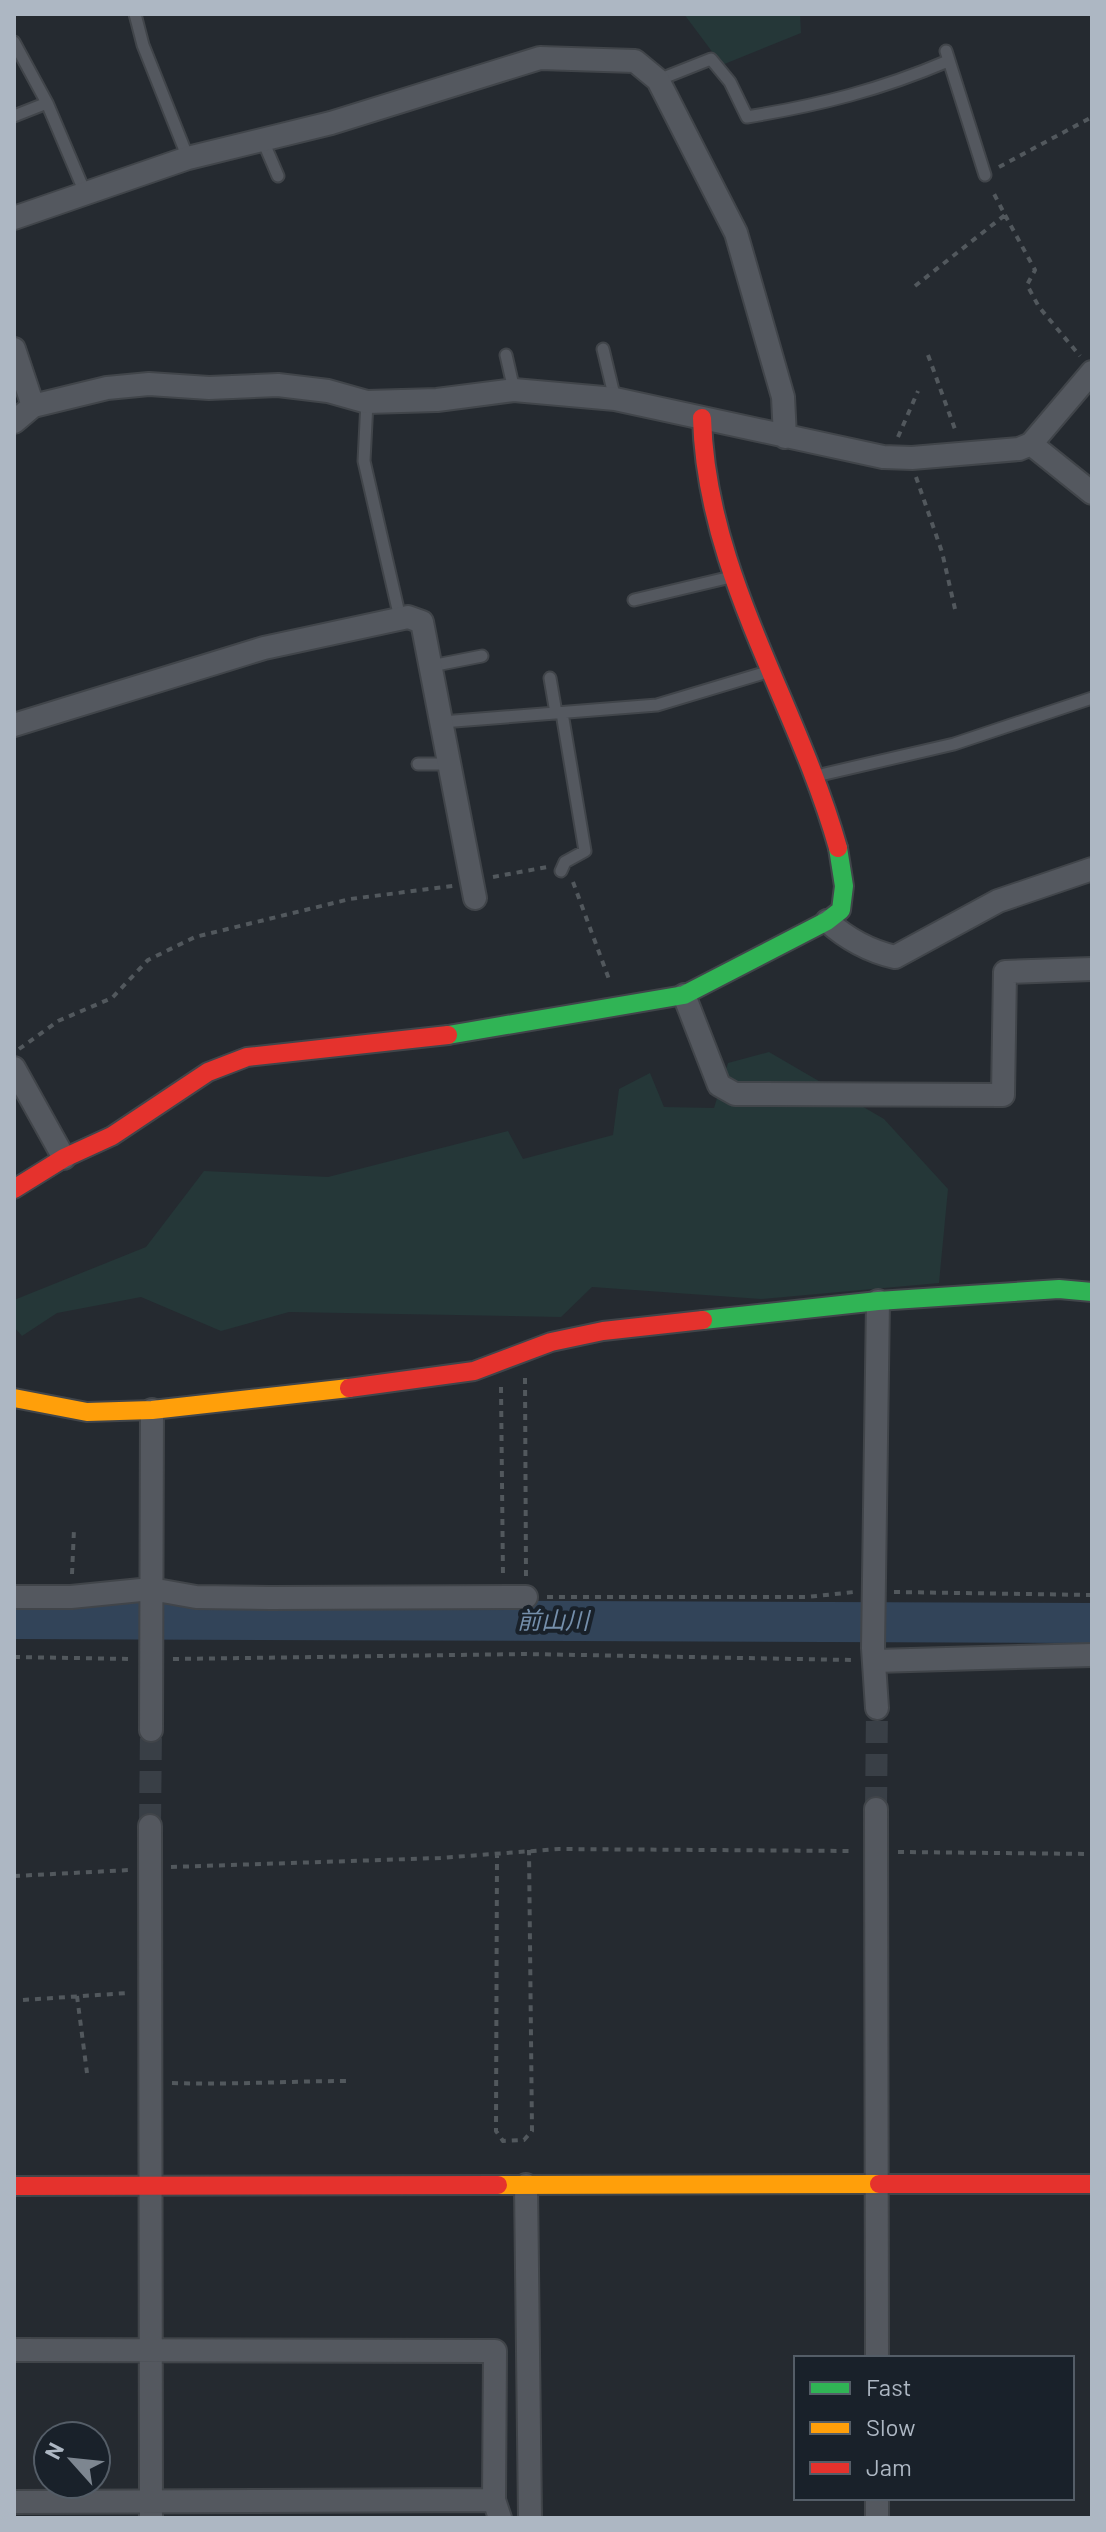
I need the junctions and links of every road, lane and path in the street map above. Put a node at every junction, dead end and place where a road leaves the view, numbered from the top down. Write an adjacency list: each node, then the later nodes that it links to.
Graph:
1 (135, 14): 8 (lane)
2 (14, 42): 4 (lane)
3 (658, 80): 7 (street); 9 (lane); 27 (street)
4 (47, 103): 5 (lane); 11 (lane)
5 (14, 116)
6 (1092, 117): 9 (path)
7 (263, 141): 8 (street); 10 (lane)
8 (188, 158): 11 (street)
9 (985, 175): 12 (path)
10 (278, 176)
11 (86, 195): 13 (street)
12 (1005, 215): 14 (path); 19 (path)
13 (14, 218)
14 (915, 286)
15 (14, 349): 24 (street)
16 (603, 349): 22 (lane)
17 (506, 355): 20 (lane)
18 (928, 355): 29 (path)
19 (1087, 366): 28 (street)
20 (514, 390): 22 (street); 23 (street)
21 (918, 391): 30 (path)
22 (615, 399): 25 (street)
23 (367, 402): 24 (street); 35 (lane)
24 (33, 406): 26 (street)
25 (702, 418): 27 (street); 32 (street)
26 (14, 422)
27 (785, 437): 30 (street)
28 (1031, 444): 29 (street); 31 (street)
29 (963, 451): 30 (street)
30 (901, 458): 34 (path)
31 (1092, 493)
32 (734, 576): 33 (lane); 38 (street)
33 (634, 600)
34 (955, 609)
35 (400, 618): 37 (street); 43 (street)
36 (482, 656): 37 (lane)
37 (431, 666): 42 (street)
38 (772, 670): 41 (lane); 46 (street)
39 (550, 678): 41 (lane)
40 (1092, 698): 46 (lane)
41 (559, 713): 42 (lane); 48 (lane)
42 (442, 722): 45 (street)
43 (14, 725)
44 (418, 764): 45 (lane)
45 (451, 764): 49 (street)
46 (816, 776): 50 (street)
47 (1092, 869): 50 (street)
48 (561, 871): 49 (path); 53 (path)
49 (475, 890): 54 (path)
50 (827, 921): 52 (street)
51 (1092, 969): 52 (street)
52 (684, 995): 53 (street)
53 (616, 1008): 56 (street)
54 (14, 1054)
55 (14, 1068): 56 (street)
56 (64, 1158): 57 (street)
57 (14, 1189)
58 (1092, 1292): 59 (street)
59 (878, 1301): 60 (street); 66 (street)
60 (525, 1351): 61 (street); 70 (path)
61 (500, 1361): 63 (street); 70 (path)
62 (14, 1398): 63 (street)
63 (152, 1410): 69 (street)
64 (74, 1529): 68 (path)
65 (1092, 1595): 66 (path)
66 (875, 1596): 70 (path); 71 (street)
67 (14, 1597): 68 (street)
68 (71, 1597): 69 (street)
69 (150, 1597): 70 (street); 73 (street)
70 (514, 1597)
71 (874, 1655): 72 (street); 73 (path); 75 (street)
72 (1092, 1655)
73 (151, 1656): 74 (path); 76 (street)
74 (14, 1657)
75 (877, 1708)
76 (151, 1730)
77 (876, 1809): 80 (street)
78 (150, 1826): 83 (street)
79 (529, 1850): 80 (path); 81 (path); 81 (path)
80 (875, 1851): 82 (path); 93 (street)
81 (497, 1852): 83 (path)
82 (1092, 1854)
83 (149, 1869): 84 (path); 85 (street)
84 (14, 1876)
85 (150, 1993): 86 (path); 90 (street)
86 (77, 1995): 87 (path); 88 (path)
87 (23, 2000)
88 (87, 2073)
89 (349, 2081): 90 (path)
90 (151, 2082): 95 (street)
91 (1092, 2184): 93 (street)
92 (526, 2185): 93 (street); 95 (street); 102 (street)
93 (876, 2185): 98 (street)
94 (14, 2186): 95 (street)
95 (151, 2186): 96 (street)
96 (149, 2349): 97 (street); 100 (street); 101 (street)
97 (14, 2350)
98 (877, 2356)
99 (14, 2502): 101 (street)
100 (497, 2509): 101 (street)
101 (151, 2510)
102 (530, 2518)

